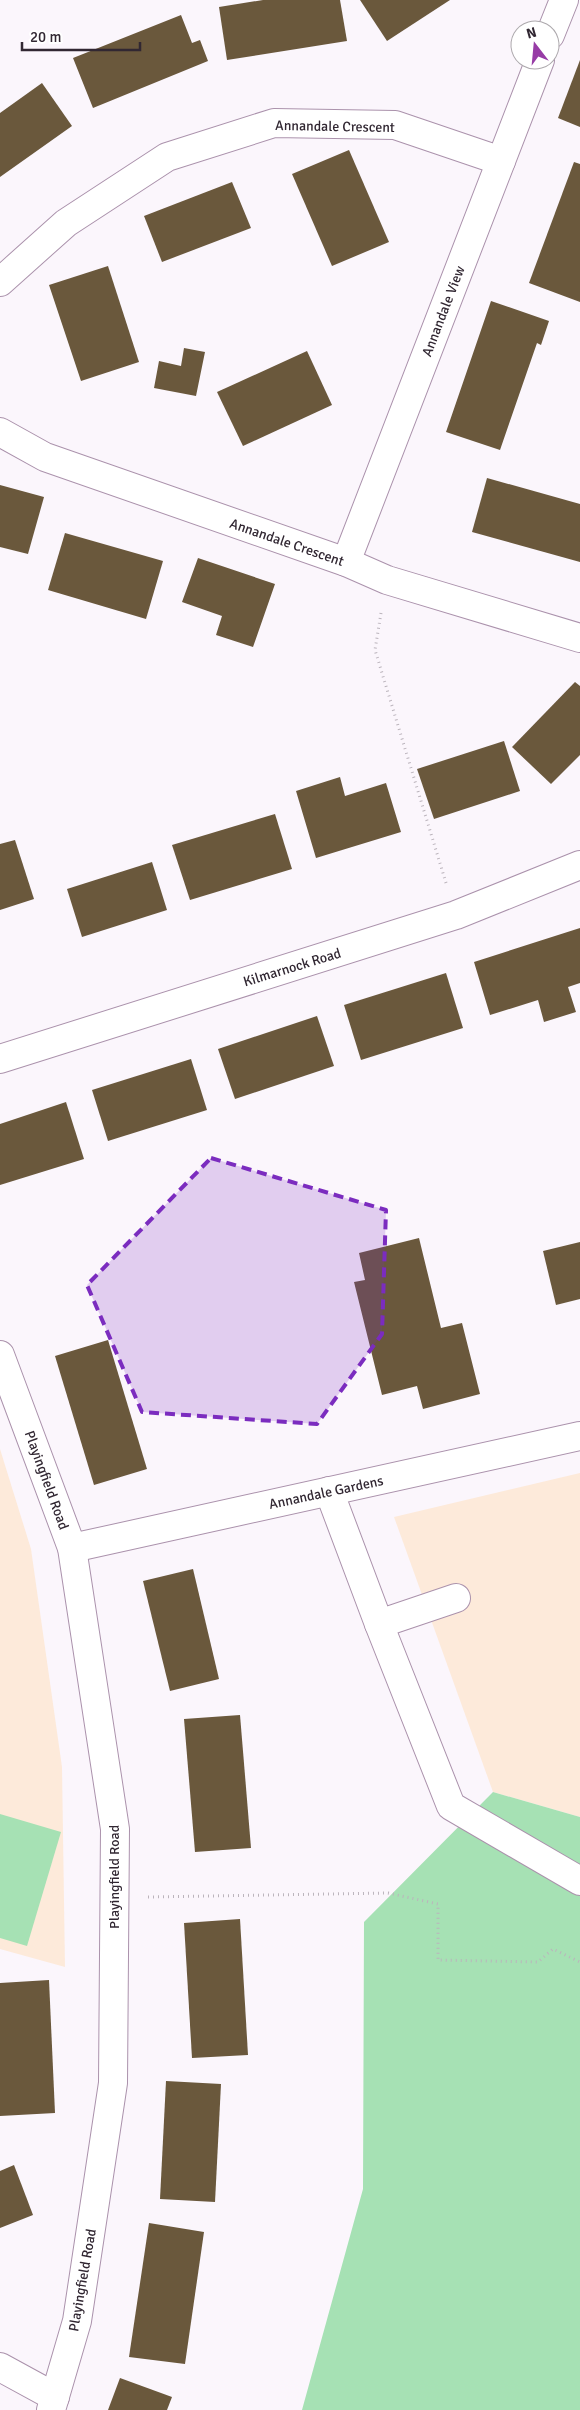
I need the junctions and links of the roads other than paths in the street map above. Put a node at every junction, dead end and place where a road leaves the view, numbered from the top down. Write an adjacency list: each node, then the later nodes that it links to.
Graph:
1 (564, 0): 2 (street)
2 (556, 20)
3 (536, 70): 4 (street, Annandale View)
4 (501, 162): 5 (street, Annandale Crescent); 7 (street, Annandale View)
5 (0, 282)
6 (0, 432): 7 (street, Annandale Crescent)
7 (346, 562): 8 (street, Annandale Crescent)
8 (580, 638)
9 (580, 865): 10 (street, Kilmarnock Road)
10 (0, 1059)
11 (0, 1355): 14 (street, Playingfield Road)
12 (580, 1436): 13 (street, Annandale Gardens)
13 (329, 1491): 14 (street, Annandale Gardens); 16 (street)
14 (72, 1548): 19 (street, Playingfield Road)
15 (456, 1598): 16 (street)
16 (379, 1624): 17 (street)
17 (580, 1880)
18 (0, 2367): 19 (street)
19 (53, 2404)

